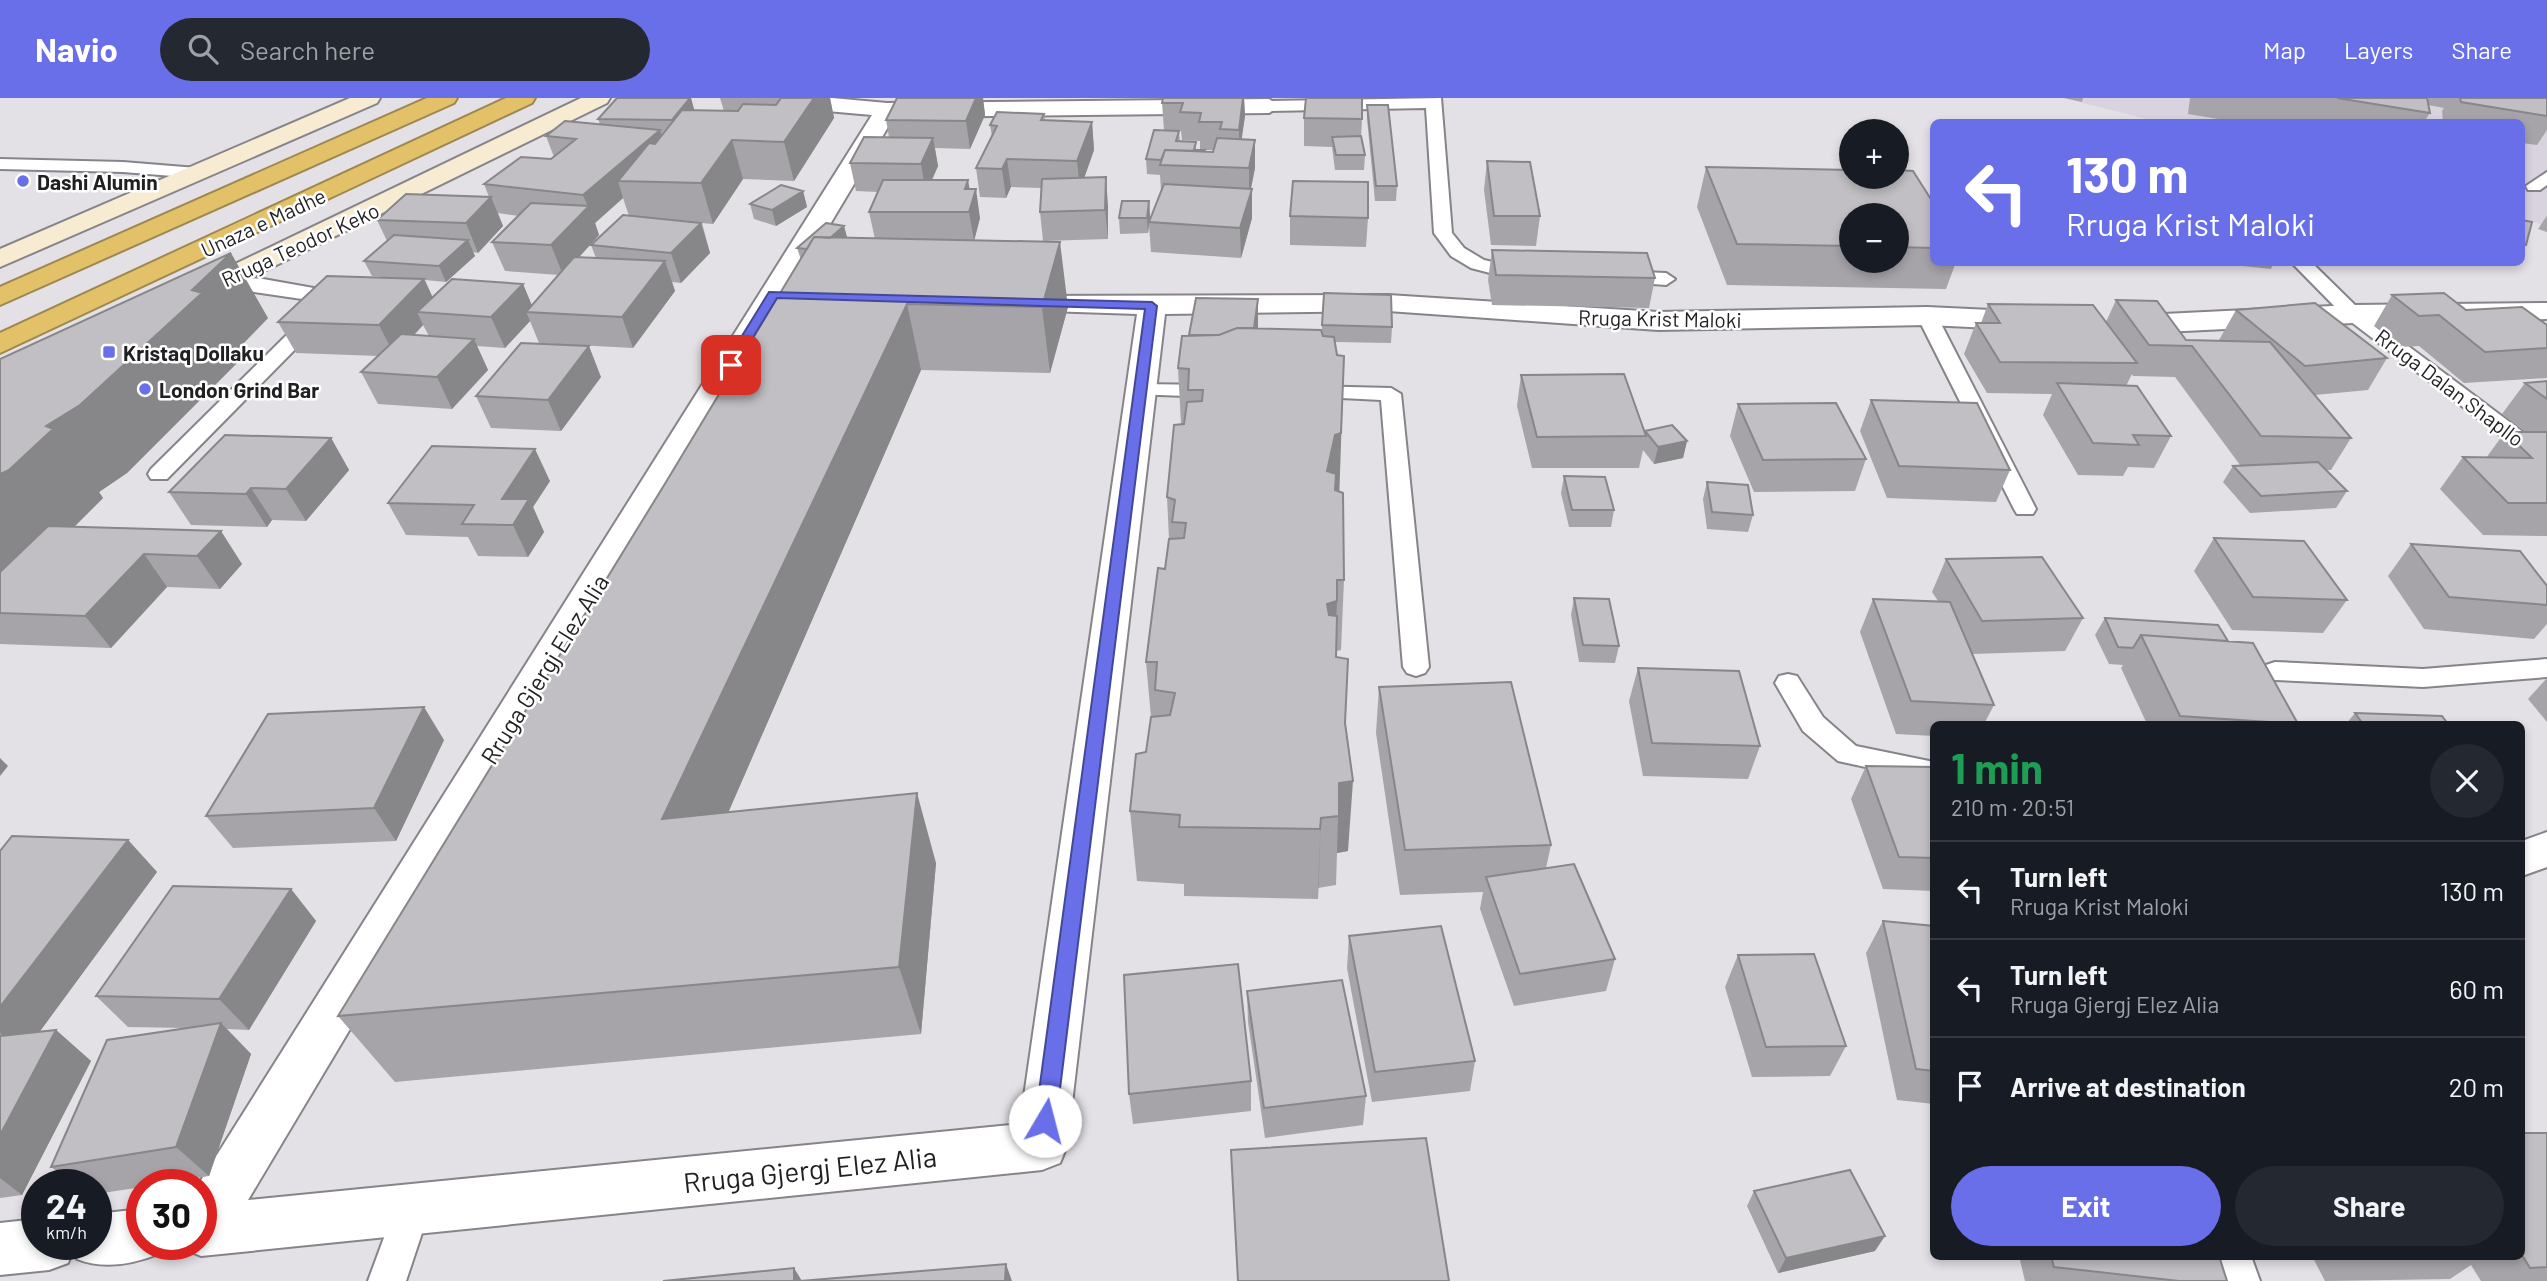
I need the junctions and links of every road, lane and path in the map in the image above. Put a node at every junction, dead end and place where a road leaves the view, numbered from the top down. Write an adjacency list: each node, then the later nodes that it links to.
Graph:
1 (369, 98): 11 (main road)
2 (446, 98): 18 (highway, Unaza e Madhe)
3 (524, 98): 25 (highway, Unaza e Madhe)
4 (599, 98): 17 (main road, Rruga Teodor Keko)
5 (759, 98): 9 (street)
6 (1434, 100): 8 (lane); 14 (lane)
7 (1190, 102): 8 (street); 9 (street)
8 (1269, 106)
9 (887, 110): 39 (street, Rruga Gjergj Elez Alia)
10 (0, 164): 11 (lane)
11 (197, 173): 12 (main road)
12 (0, 260)
13 (2304, 266): 23 (lane, Rruga Dalan Shapllo)
14 (1538, 275)
15 (1602, 277): 16 (lane)
16 (1666, 279)
17 (221, 282): 20 (main road, Rruga Teodor Keko); 30 (lane)
18 (0, 297)
19 (989, 301): 21 (street, Rruga Krist Maloki)
20 (174, 304)
21 (1152, 306): 24 (street, Rruga Krist Maloki); 26 (street)
22 (2547, 311): 23 (street, Rruga Krist Maloki)
23 (2353, 314): 24 (street, Rruga Krist Maloki); 29 (lane, Rruga Dalan Shapllo)
24 (1927, 316): 31 (lane)
25 (0, 344)
26 (1139, 390): 27 (lane); 40 (street, Rruga Gjergj Elez Alia)
27 (1237, 391)
28 (1293, 392): 32 (lane)
29 (2547, 460)
30 (159, 474)
31 (2025, 509)
32 (1416, 667)
33 (2547, 668): 34 (lane)
34 (2275, 671)
35 (1788, 683): 36 (lane)
36 (1930, 771)
37 (2547, 849): 38 (street)
38 (2525, 858)
39 (217, 1203)
40 (412, 1209): 41 (street, Rruga Gjergj Elez Alia); 45 (lane)
41 (217, 1227)
42 (21, 1247): 43 (street)
43 (0, 1249)
44 (2233, 1260): 46 (lane)
45 (387, 1281)
46 (2241, 1281)

